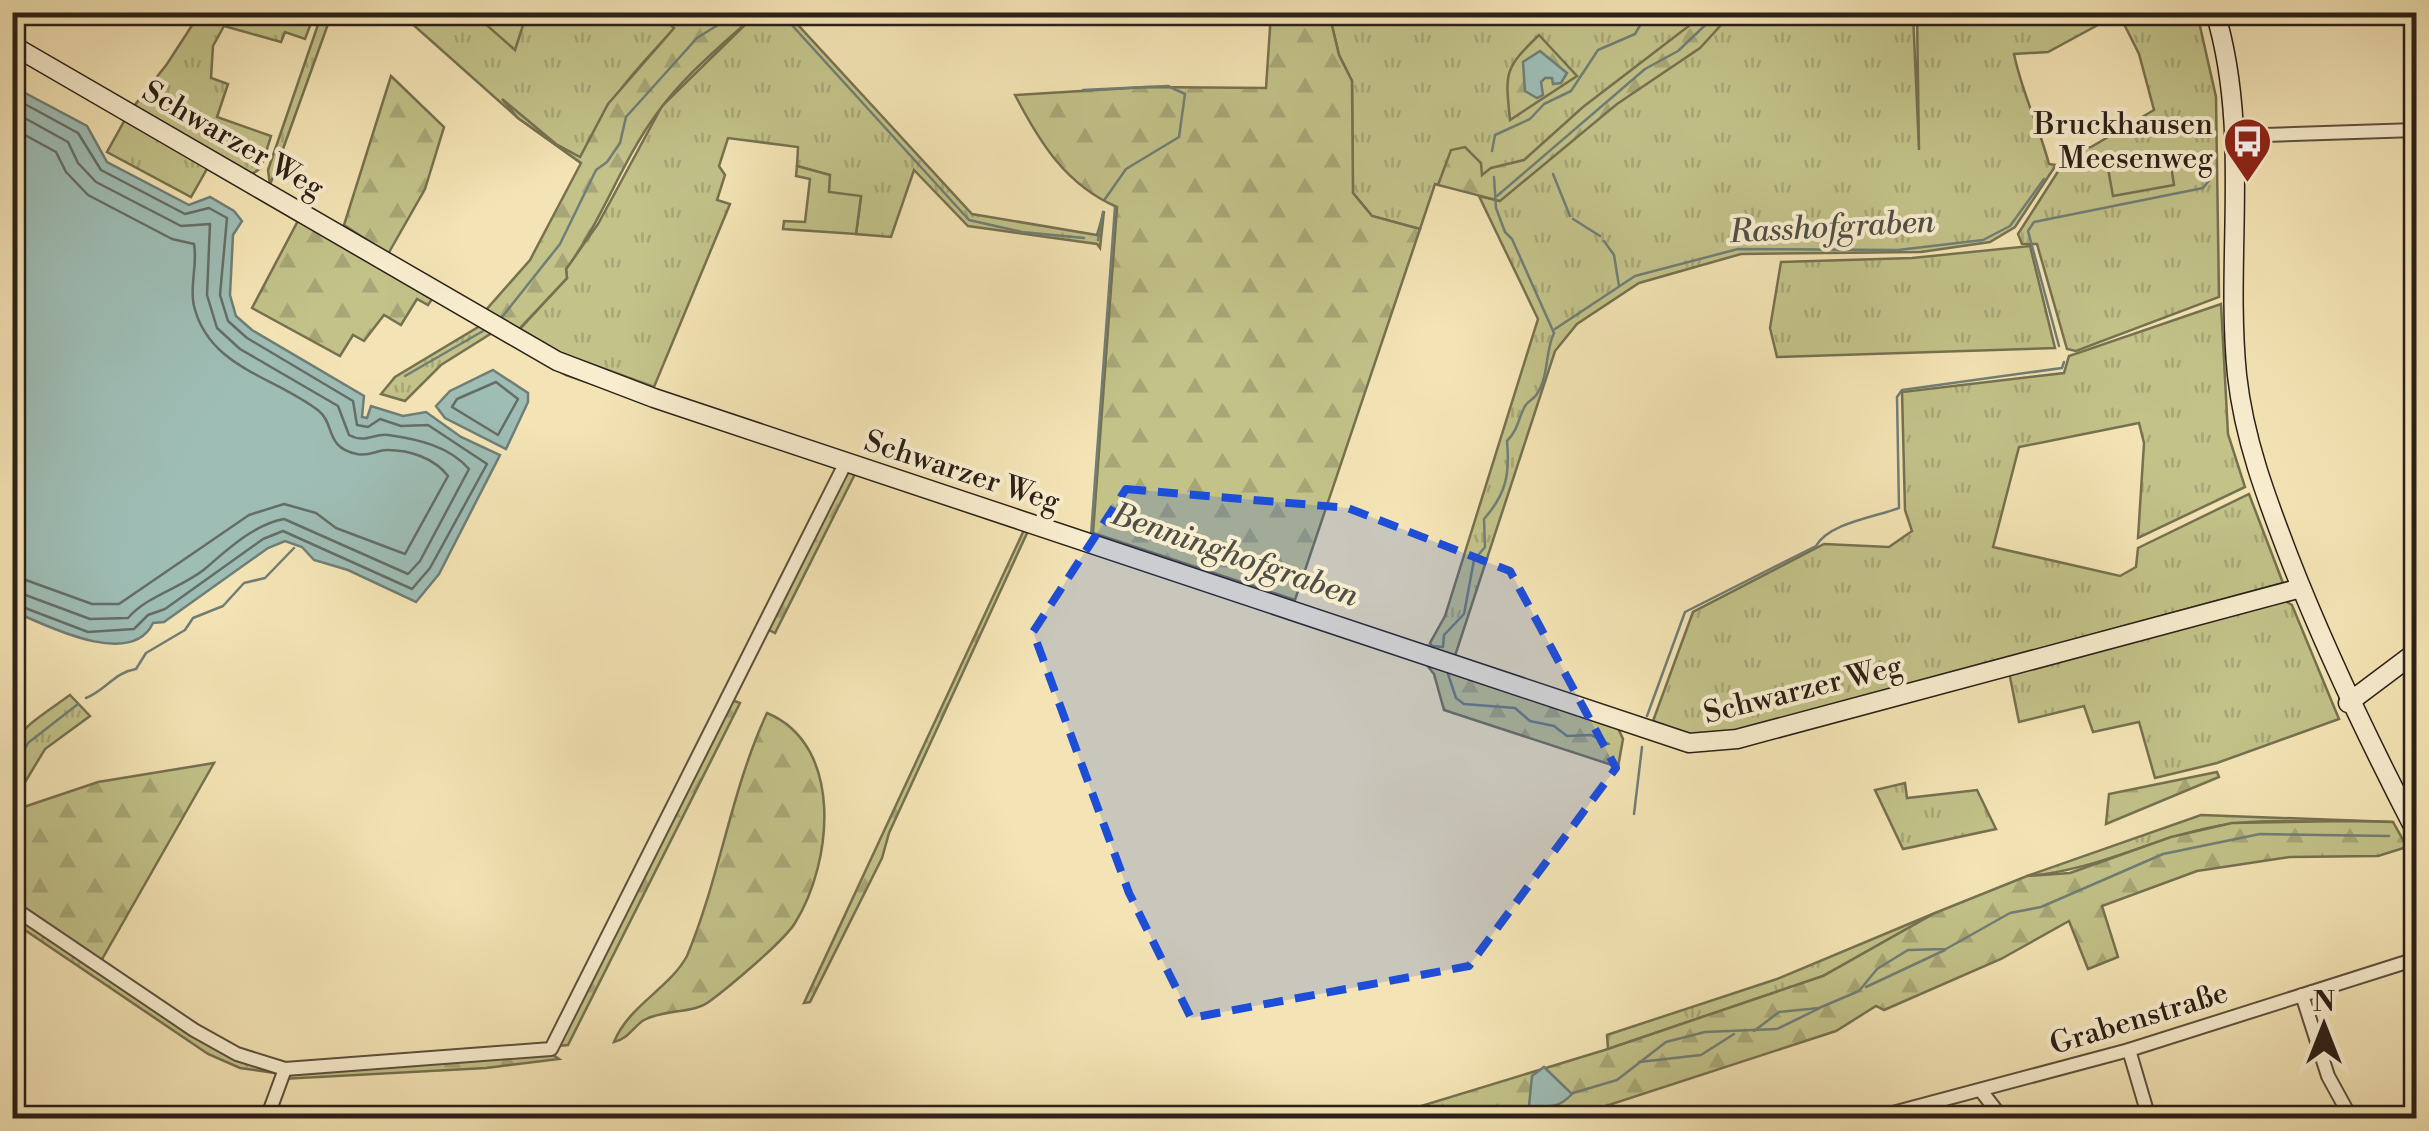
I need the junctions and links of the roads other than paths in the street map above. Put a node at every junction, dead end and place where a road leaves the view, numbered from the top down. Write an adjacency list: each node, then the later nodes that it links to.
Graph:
1 (2215, 12): 4 (street)
2 (12, 45): 5 (street, Schwarzer Weg)
3 (2416, 130): 4 (street)
4 (2235, 136): 6 (street)
5 (846, 462): 6 (street, Schwarzer Weg); 14 (street)
6 (2301, 588): 8 (street)
7 (2416, 652): 8 (street)
8 (2348, 703): 9 (street)
9 (2416, 832)
10 (12, 906): 14 (street)
11 (2416, 959): 12 (street, Grabenstraße)
12 (2302, 995): 13 (street, Grabenstraße); 20 (street)
13 (2129, 1050): 15 (street, Grabenstraße); 19 (street)
14 (285, 1069): 16 (street)
15 (1982, 1092): 17 (street, Grabenstraße); 18 (street)
16 (267, 1118)
17 (1874, 1118)
18 (2002, 1118)
19 (2149, 1118)
20 (2350, 1118)

